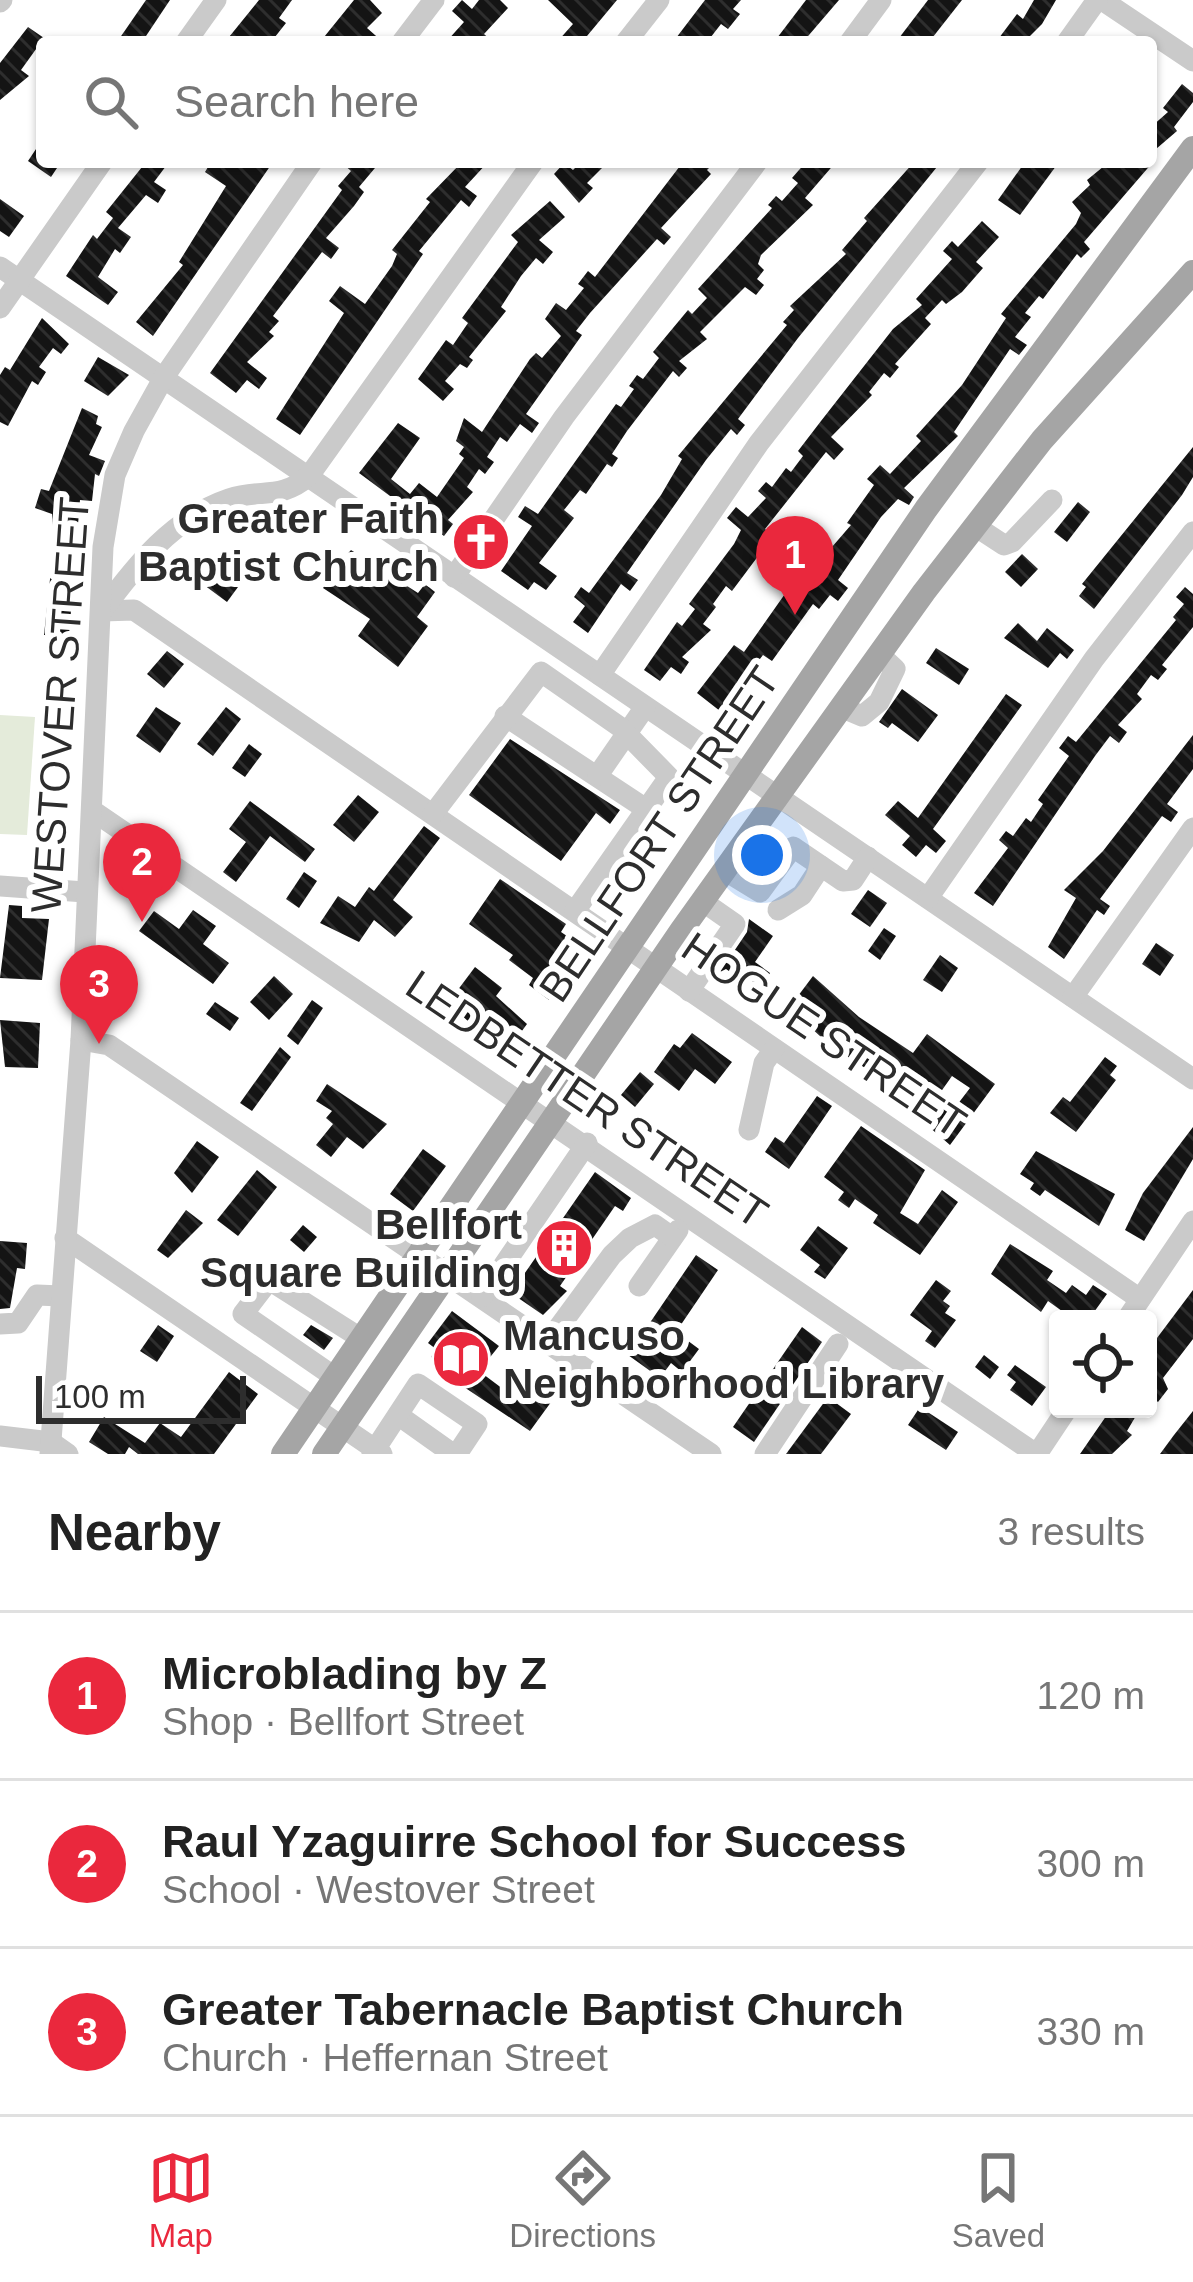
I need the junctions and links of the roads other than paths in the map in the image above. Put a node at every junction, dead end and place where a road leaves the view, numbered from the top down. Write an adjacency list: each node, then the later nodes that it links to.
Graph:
1 (216, 0): 6 (street)
2 (434, 0): 7 (street)
3 (658, 0): 8 (street)
4 (881, 0): 9 (street)
5 (1100, 0): 10 (street); 11 (street)
6 (190, 36)
7 (407, 36)
8 (631, 36)
9 (854, 36)
10 (1072, 36)
11 (1154, 36)
12 (1157, 38): 13 (street)
13 (1193, 62)
14 (1193, 148): 36 (main road, BELLFORT STREET)
15 (98, 168): 22 (street)
16 (308, 168): 24 (street, WESTOVER STREET)
17 (529, 168): 25 (street)
18 (752, 168): 29 (street)
19 (974, 168): 31 (street)
20 (0, 267): 22 (street)
21 (1193, 272): 27 (main road, BELLFORT STREET)
22 (20, 280): 23 (street); 24 (street)
23 (0, 308)
24 (164, 377): 25 (street); 30 (street, WESTOVER STREET)
25 (309, 476): 29 (street); 30 (street)
26 (1052, 500): 27 (street)
27 (975, 526): 38 (main road, BELLFORT STREET)
28 (1193, 532): 47 (street)
29 (454, 577): 31 (street)
30 (102, 611): 40 (street, WESTOVER STREET); 41 (street, HOGUE STREET)
31 (594, 670): 32 (street); 33 (street)
32 (571, 693): 34 (street); 35 (street)
33 (646, 707): 35 (street); 36 (street)
34 (505, 716): 37 (street); 41 (street)
35 (625, 735): 37 (street); 39 (street)
36 (748, 774): 38 (street); 51 (main road, BELLFORT STREET)
37 (598, 775): 39 (street)
38 (776, 795): 43 (street); 44 (main road, BELLFORT STREET)
39 (646, 809): 49 (street)
40 (93, 811): 46 (street, WESTOVER STREET); 59 (street, LEDBETTER STREET)
41 (433, 814): 49 (street, HOGUE STREET)
42 (1193, 828): 55 (street)
43 (868, 857): 44 (street); 47 (street)
44 (724, 870): 48 (main road, BELLFORT STREET)
45 (0, 886): 46 (street)
46 (85, 892): 56 (street, WESTOVER STREET)
47 (928, 898): 55 (street)
48 (702, 901): 50 (main road, BELLFORT STREET); 52 (street)
49 (575, 911): 51 (street, HOGUE STREET)
50 (681, 932): 52 (street); 53 (main road, BELLFORT STREET)
51 (631, 950): 53 (street, HOGUE STREET); 59 (main road, BELLFORT STREET)
52 (713, 955): 54 (street)
53 (656, 967): 54 (street, HOGUE STREET); 60 (main road, BELLFORT STREET)
54 (689, 991): 57 (street, HOGUE STREET)
55 (1073, 997): 58 (street)
56 (81, 1040): 66 (street, WESTOVER STREET); 67 (street)
57 (774, 1049): 61 (street); 72 (street, HOGUE STREET)
58 (1193, 1079)
59 (526, 1102): 60 (street, LEDBETTER STREET); 67 (main road, BELLFORT STREET)
60 (554, 1121): 62 (street, LEDBETTER STREET); 68 (main road, BELLFORT STREET)
61 (749, 1130)
62 (587, 1143): 63 (street, LEDBETTER STREET); 71 (street)
63 (688, 1214): 65 (street); 91 (street, LEDBETTER STREET)
64 (1193, 1221): 72 (street)
65 (672, 1237): 69 (street); 76 (street)
66 (64, 1238): 70 (street, WESTOVER STREET); 79 (street)
67 (420, 1255): 68 (street); 75 (main road, BELLFORT STREET)
68 (449, 1274): 71 (street); 82 (main road, BELLFORT STREET)
69 (639, 1286)
70 (61, 1296): 74 (street); 84 (street, WESTOVER STREET)
71 (482, 1297): 76 (street)
72 (1140, 1299): 73 (street)
73 (1132, 1310)
74 (0, 1324)
75 (362, 1339): 78 (main road, BELLFORT STREET); 78 (street)
76 (548, 1342): 89 (street)
77 (838, 1344): 90 (street)
78 (335, 1378): 79 (main road, BELLFORT STREET)
79 (316, 1406): 82 (street); 86 (main road, BELLFORT STREET)
80 (398, 1415): 85 (street); 88 (street); 88 (street)
81 (1060, 1418): 91 (street)
82 (344, 1426): 85 (street); 87 (main road, BELLFORT STREET)
83 (0, 1436): 84 (street)
84 (56, 1450)
85 (376, 1452)
86 (283, 1454)
87 (324, 1454)
88 (455, 1454)
89 (711, 1454)
90 (765, 1454)
91 (1036, 1454)

